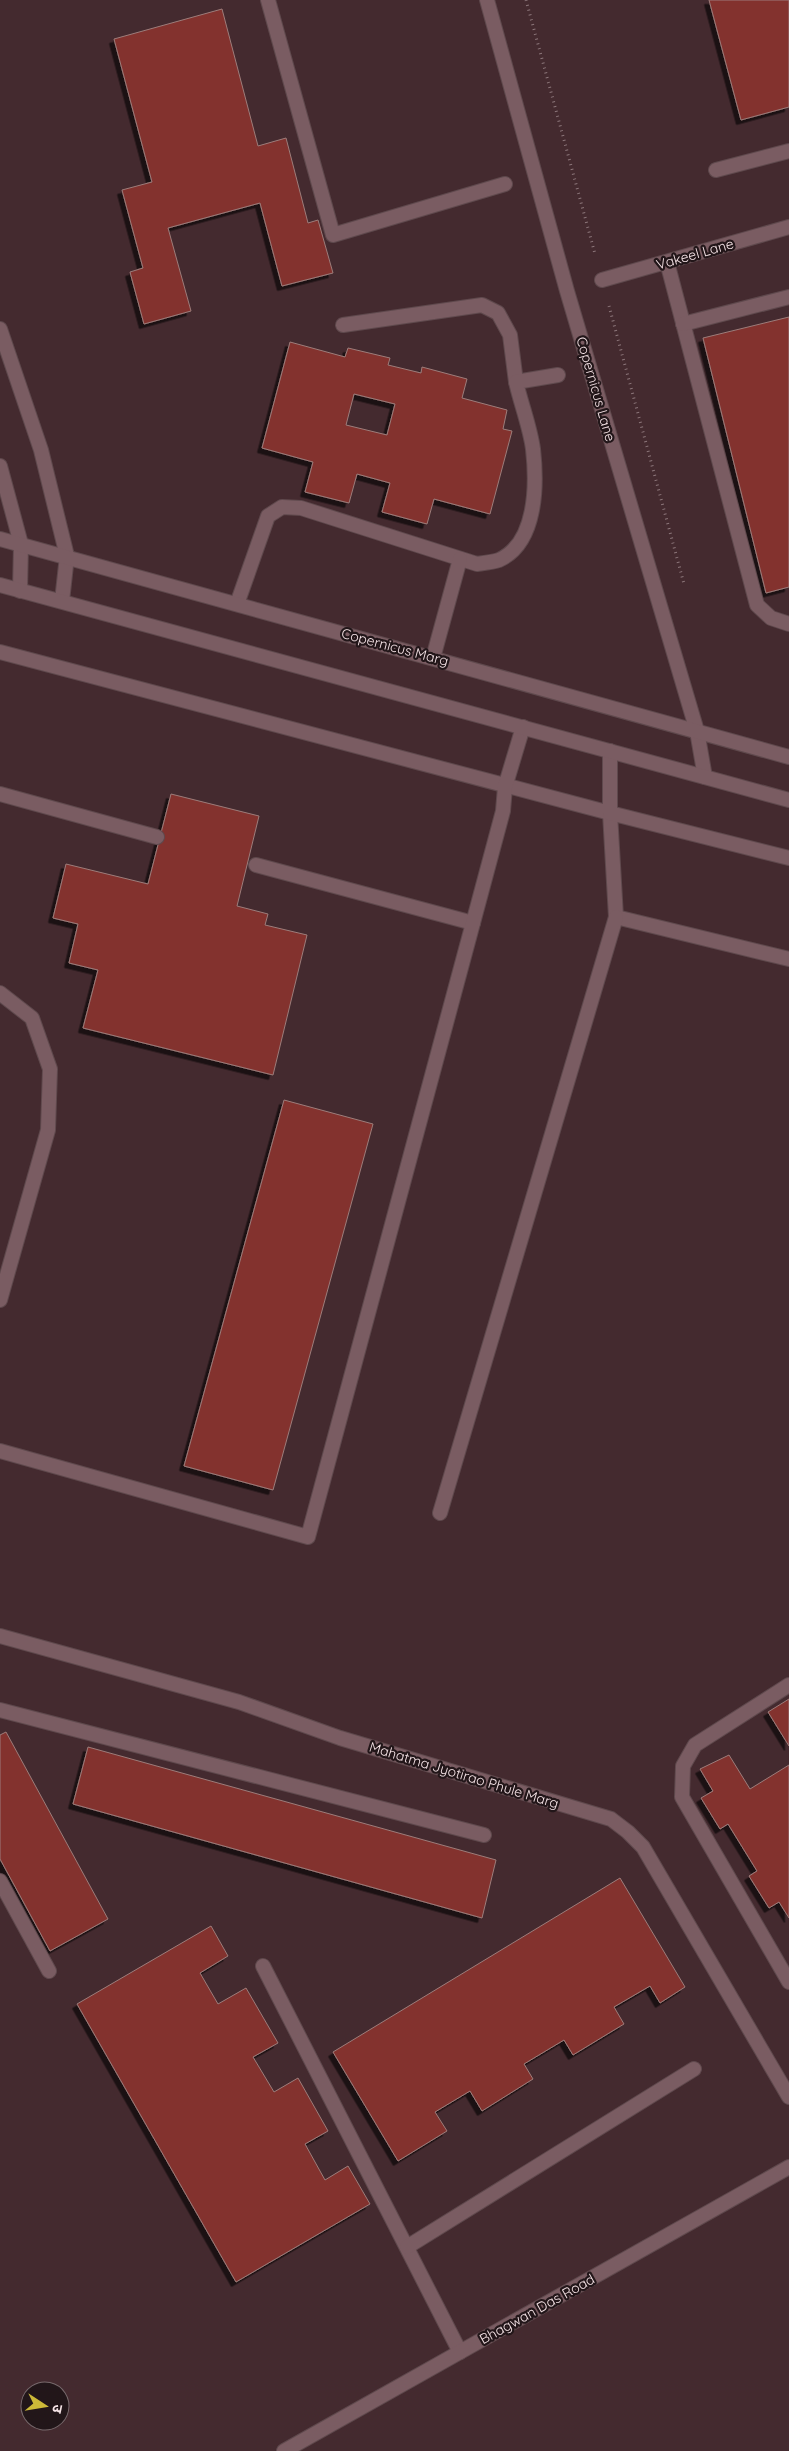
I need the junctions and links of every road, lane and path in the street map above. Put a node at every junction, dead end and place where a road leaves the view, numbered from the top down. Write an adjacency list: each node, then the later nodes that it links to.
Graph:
1 (268, 0): 6 (street)
2 (486, 0): 30 (street, Copernicus Lane)
3 (526, 0): 9 (path)
4 (789, 151): 5 (street)
5 (716, 170)
6 (505, 184)
7 (789, 228): 8 (street, Vakeel Lane)
8 (667, 262): 9 (street, Vakeel Lane); 11 (street)
9 (602, 280): 22 (path)
10 (789, 297): 11 (street)
11 (683, 324): 26 (street)
12 (343, 325): 15 (street)
13 (0, 329): 19 (street)
14 (558, 375): 15 (street)
15 (516, 382): 20 (street)
16 (0, 466): 18 (street)
17 (0, 539): 18 (street, Copernicus Marg)
18 (21, 544): 19 (street, Copernicus Marg); 23 (street)
19 (67, 556): 24 (street); 25 (street, Copernicus Marg)
20 (460, 559): 25 (street); 28 (street)
21 (0, 585): 23 (street)
22 (685, 586)
23 (20, 591): 24 (street)
24 (62, 601): 29 (street)
25 (237, 604): 28 (street, Copernicus Marg)
26 (789, 624)
27 (0, 652): 34 (street)
28 (433, 658): 30 (street, Copernicus Marg)
29 (522, 727): 31 (street); 34 (street)
30 (697, 731): 32 (street, Copernicus Marg); 33 (street, Copernicus Lane)
31 (610, 751): 33 (street); 37 (street)
32 (789, 756)
33 (705, 777): 36 (street)
34 (506, 786): 37 (street); 42 (street)
35 (0, 794): 38 (street)
36 (789, 800)
37 (610, 813): 39 (street); 41 (street)
38 (157, 837)
39 (789, 858)
40 (256, 865): 42 (street)
41 (616, 917): 43 (street); 47 (street)
42 (473, 923): 46 (street)
43 (789, 959)
44 (0, 993): 45 (street)
45 (0, 1300)
46 (0, 1451)
47 (440, 1513)
48 (0, 1636): 57 (street, Mahatma Jyotirao Phule Marg)
49 (789, 1685): 55 (street)
50 (0, 1710): 51 (street)
51 (484, 1835)
52 (0, 1881): 54 (street)
53 (263, 1966): 59 (street)
54 (49, 1971)
55 (789, 1982)
56 (694, 2069): 59 (street)
57 (789, 2097)
58 (789, 2167): 60 (street, Bhagwan Das Road)
59 (407, 2247): 60 (street)
60 (460, 2352): 61 (street, Bhagwan Das Road)
61 (284, 2451)

